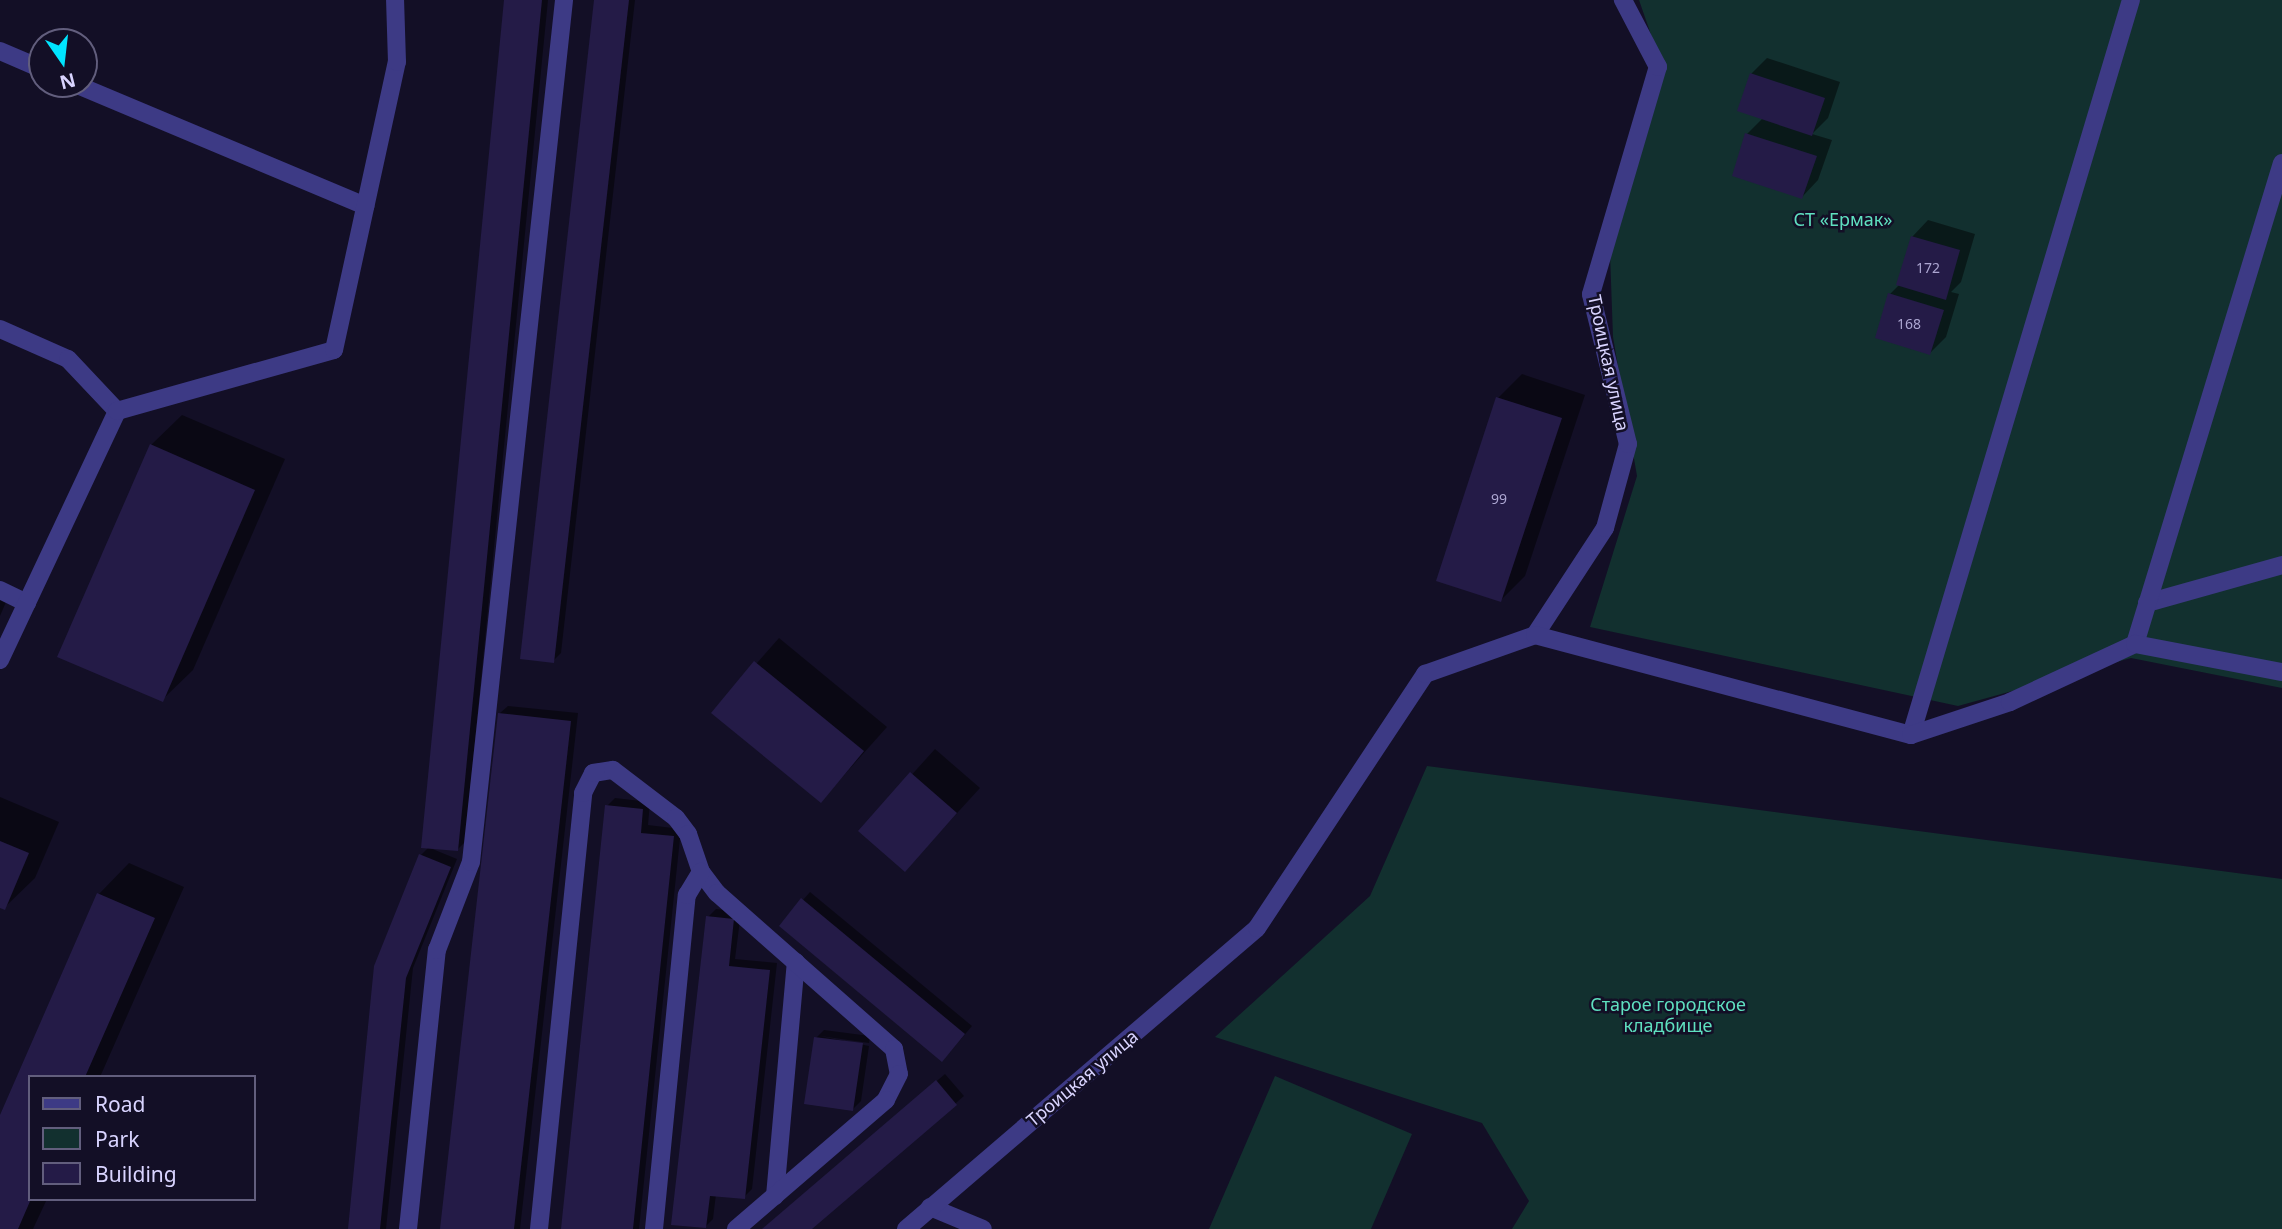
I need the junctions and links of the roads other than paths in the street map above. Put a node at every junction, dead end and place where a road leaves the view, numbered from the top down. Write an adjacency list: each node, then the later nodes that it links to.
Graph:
1 (395, 0): 10 (street)
2 (564, 0): 26 (street)
3 (1623, 0): 17 (street, Троицкая улица)
4 (2131, 0): 21 (street)
5 (0, 51): 6 (street)
6 (28, 63)
7 (98, 94): 10 (street)
8 (2282, 163): 9 (street)
9 (2279, 181): 16 (street)
10 (365, 206): 12 (street)
11 (0, 329): 12 (street)
12 (117, 411): 15 (street)
13 (2282, 565): 16 (street)
14 (0, 590): 15 (street)
15 (27, 603): 19 (street)
16 (2147, 603): 18 (street)
17 (1535, 635): 21 (street); 25 (street, Троицкая улица)
18 (2134, 644): 20 (street); 21 (street)
19 (0, 660)
20 (2282, 672)
21 (1911, 735)
22 (701, 872): 23 (street); 27 (street); 28 (street)
23 (796, 962): 24 (street); 24 (street)
24 (775, 1196): 29 (street)
25 (930, 1208): 30 (street, Троицкая улица); 31 (street)
26 (408, 1229)
27 (539, 1229)
28 (654, 1229)
29 (736, 1229)
30 (906, 1229)
31 (983, 1229)

